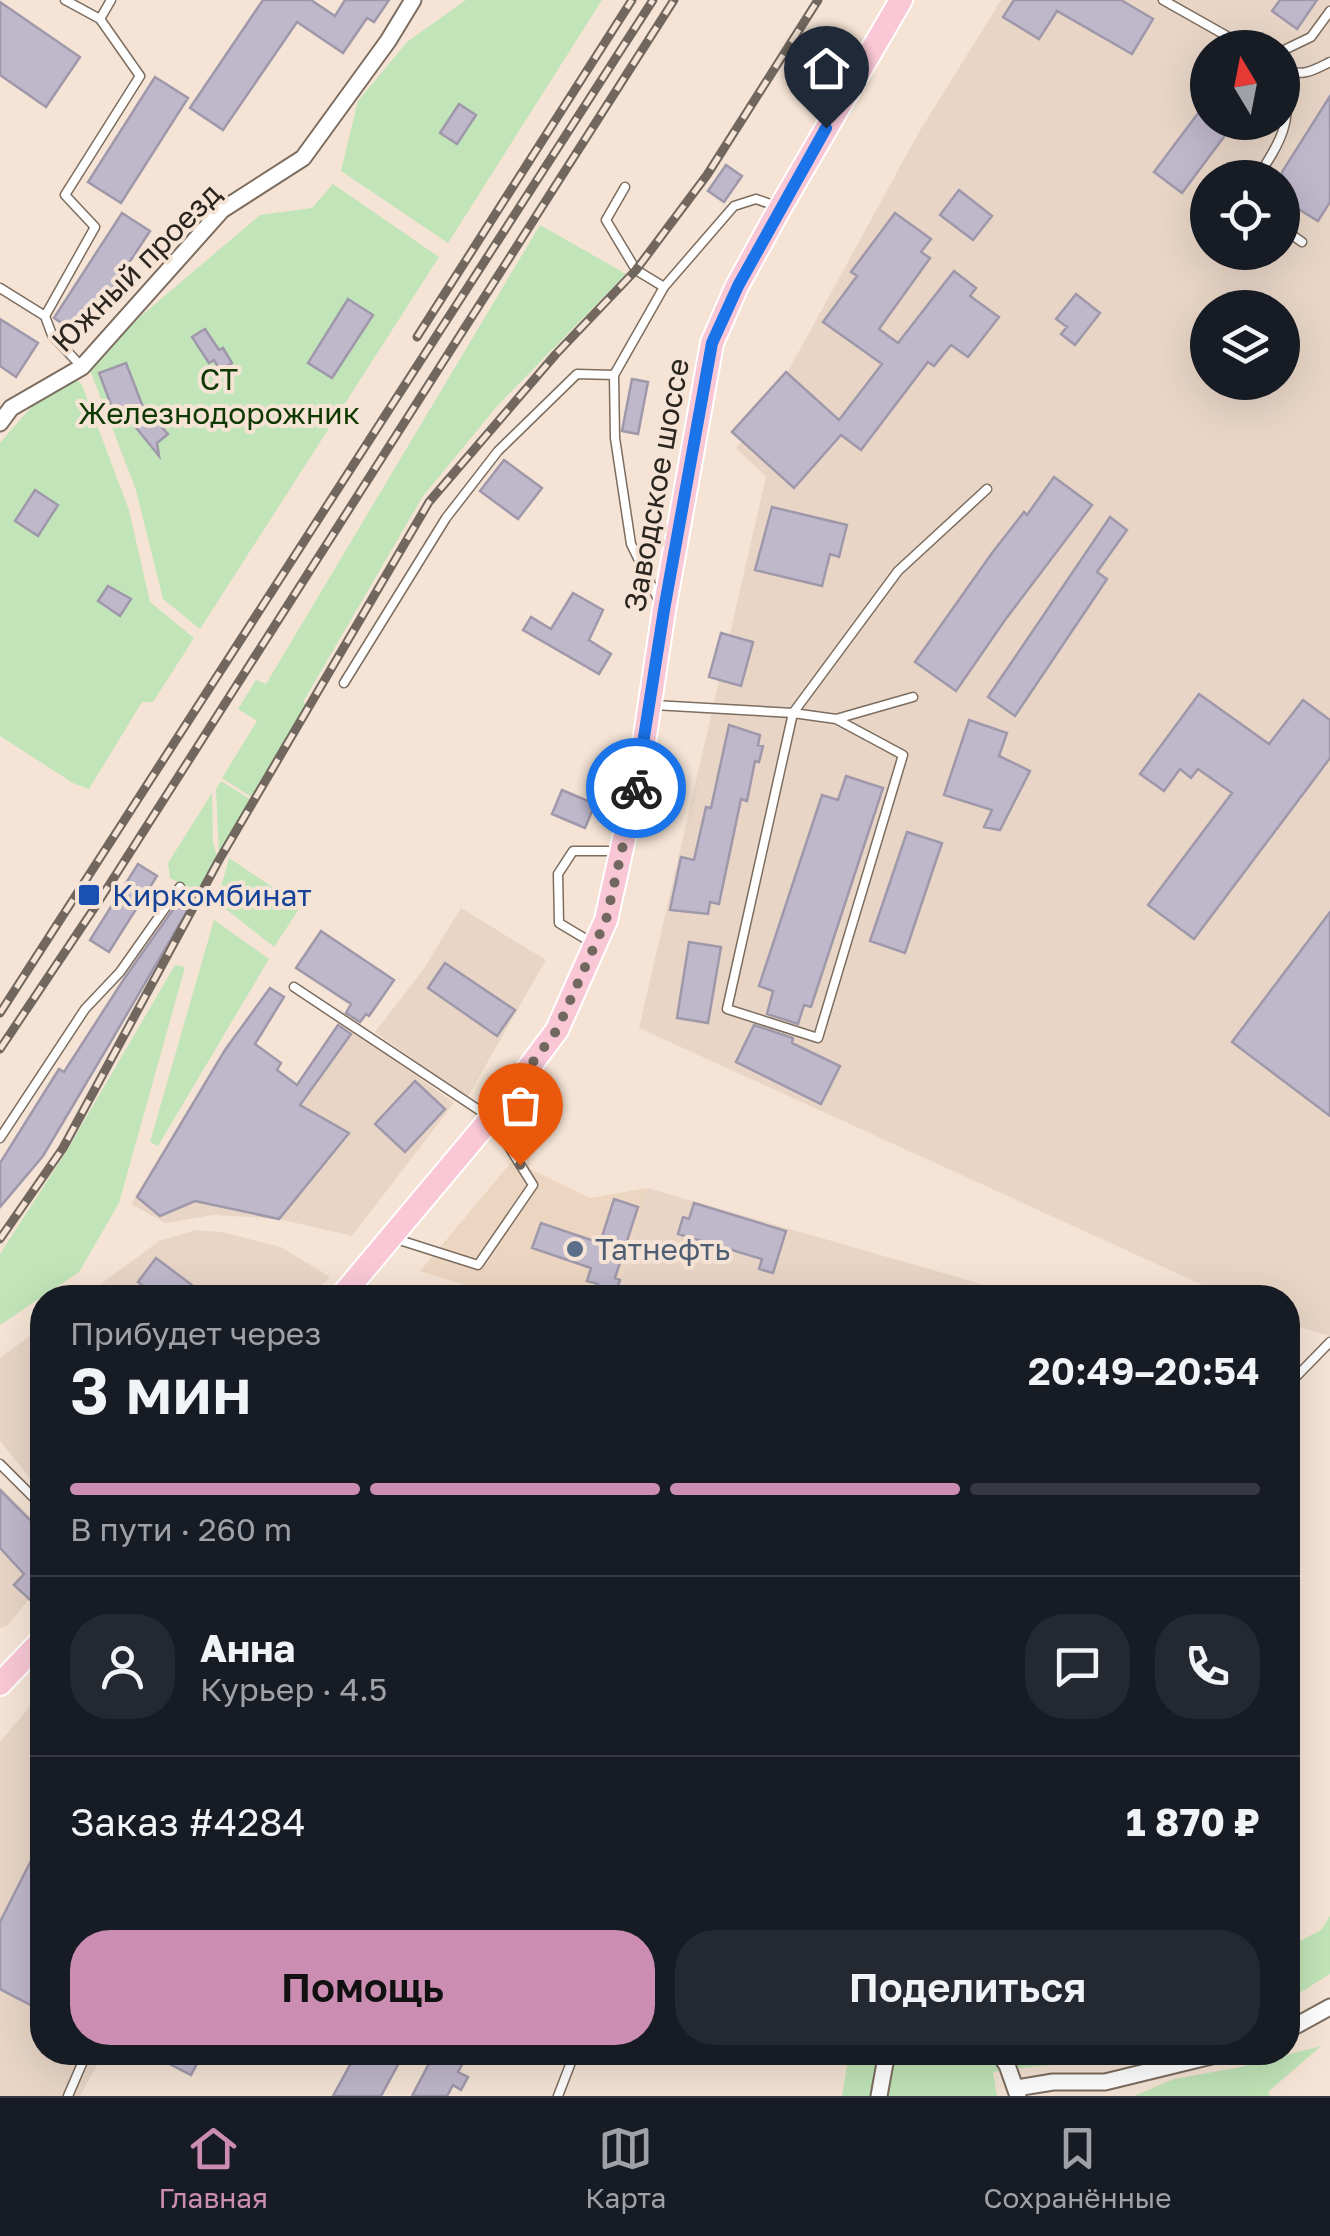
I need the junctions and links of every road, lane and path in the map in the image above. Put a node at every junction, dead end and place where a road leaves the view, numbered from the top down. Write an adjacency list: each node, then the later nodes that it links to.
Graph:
1 (65, 0): 7 (lane)
2 (111, 0): 7 (lane)
3 (413, 0): 17 (street, Южный проезд)
4 (901, 0): 13 (main road, Заводское шоссе)
5 (1163, 0): 8 (lane)
6 (1330, 10): 9 (lane)
7 (100, 19): 16 (lane)
8 (1216, 30)
9 (1300, 42)
10 (1330, 62): 11 (lane)
11 (1300, 74)
12 (625, 186): 14 (lane)
13 (780, 208): 14 (lane); 22 (main road, Заводское шоссе)
14 (664, 287): 18 (lane)
15 (0, 288): 16 (lane)
16 (45, 316): 17 (lane)
17 (82, 367): 19 (street, Южный проезд)
18 (614, 375): 22 (lane); 23 (lane)
19 (6, 405): 20 (street, Южный проезд)
20 (0, 423)
21 (987, 489): 26 (lane)
22 (664, 610): 25 (main road, Заводское шоссе)
23 (344, 682)
24 (913, 697): 27 (lane)
25 (650, 705): 26 (lane); 28 (main road, Заводское шоссе)
26 (793, 713): 27 (lane); 27 (lane)
27 (836, 719)
28 (622, 852): 31 (lane); 32 (main road, Заводское шоссе)
29 (180, 887): 35 (lane)
30 (548, 919): 31 (lane)
31 (559, 923): 32 (lane)
32 (595, 945): 34 (main road, Заводское шоссе)
33 (294, 988): 34 (lane)
34 (491, 1118): 36 (main road, Заводское шоссе); 36 (lane)
35 (0, 1138)
36 (391, 1238): 37 (main road, Заводское шоссе)
37 (351, 1285)
38 (1330, 1342): 39 (lane)
39 (1300, 1373)
40 (0, 1464): 41 (lane)
41 (30, 1494)
42 (30, 1653): 43 (main road)
43 (0, 1684)
44 (1330, 2007): 45 (street)
45 (1300, 2023)
46 (81, 2065): 52 (lane)
47 (569, 2065): 53 (lane)
48 (885, 2065): 54 (street)
49 (1004, 2065): 51 (street)
50 (1175, 2065): 51 (street)
51 (1017, 2092)
52 (68, 2096)
53 (558, 2096)
54 (879, 2096)

